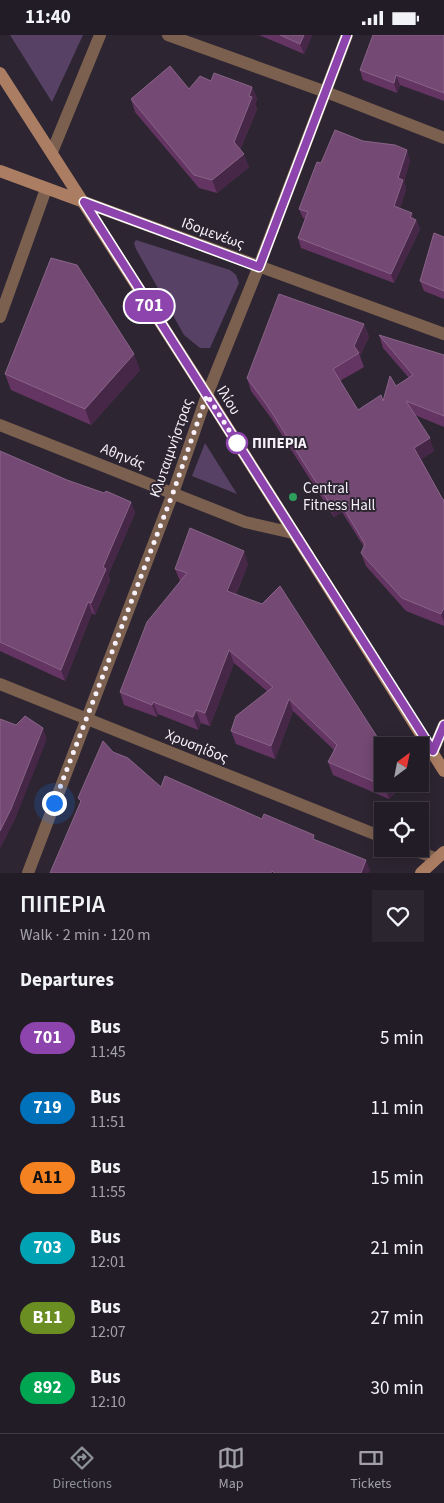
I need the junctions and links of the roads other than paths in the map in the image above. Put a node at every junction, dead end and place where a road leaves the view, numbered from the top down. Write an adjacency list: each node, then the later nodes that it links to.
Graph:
1 (100, 35): 7 (street)
2 (168, 35): 5 (street)
3 (347, 35): 5 (street, Κλυταιμνήστρας)
4 (0, 73): 7 (main road, Ιλίου)
5 (326, 92): 6 (street); 11 (street, Κλυταιμνήστρας)
6 (444, 138)
7 (52, 152): 10 (main road, Ιλίου)
8 (0, 171): 9 (main road, Ιδομενέως)
9 (46, 189): 10 (main road, Ιδομενέως); 12 (street)
10 (84, 202): 11 (street, Ιδομενέως); 14 (main road, Ιλίου)
11 (259, 267): 13 (street, Ιδομενέως); 14 (street, Κλυταιμνήστρας)
12 (0, 317)
13 (444, 334)
14 (207, 395): 16 (street, Κλυταιμνήστρας); 17 (main road, Ιλίου)
15 (0, 425): 16 (street, Αθηνάς)
16 (173, 493): 17 (street, Αθηνάς); 19 (street, Κλυταιμνήστρας)
17 (293, 533): 21 (main road, Ιλίου)
18 (0, 683): 19 (street, Χρυσηίδος)
19 (86, 719): 23 (street, Χρυσηίδος); 25 (street, Κλυταιμνήστρας)
20 (444, 725): 21 (street)
21 (433, 751): 22 (main road, Ιλίου)
22 (444, 771)
23 (374, 834)
24 (440, 855): 26 (main road)
25 (28, 873)
26 (421, 873)

